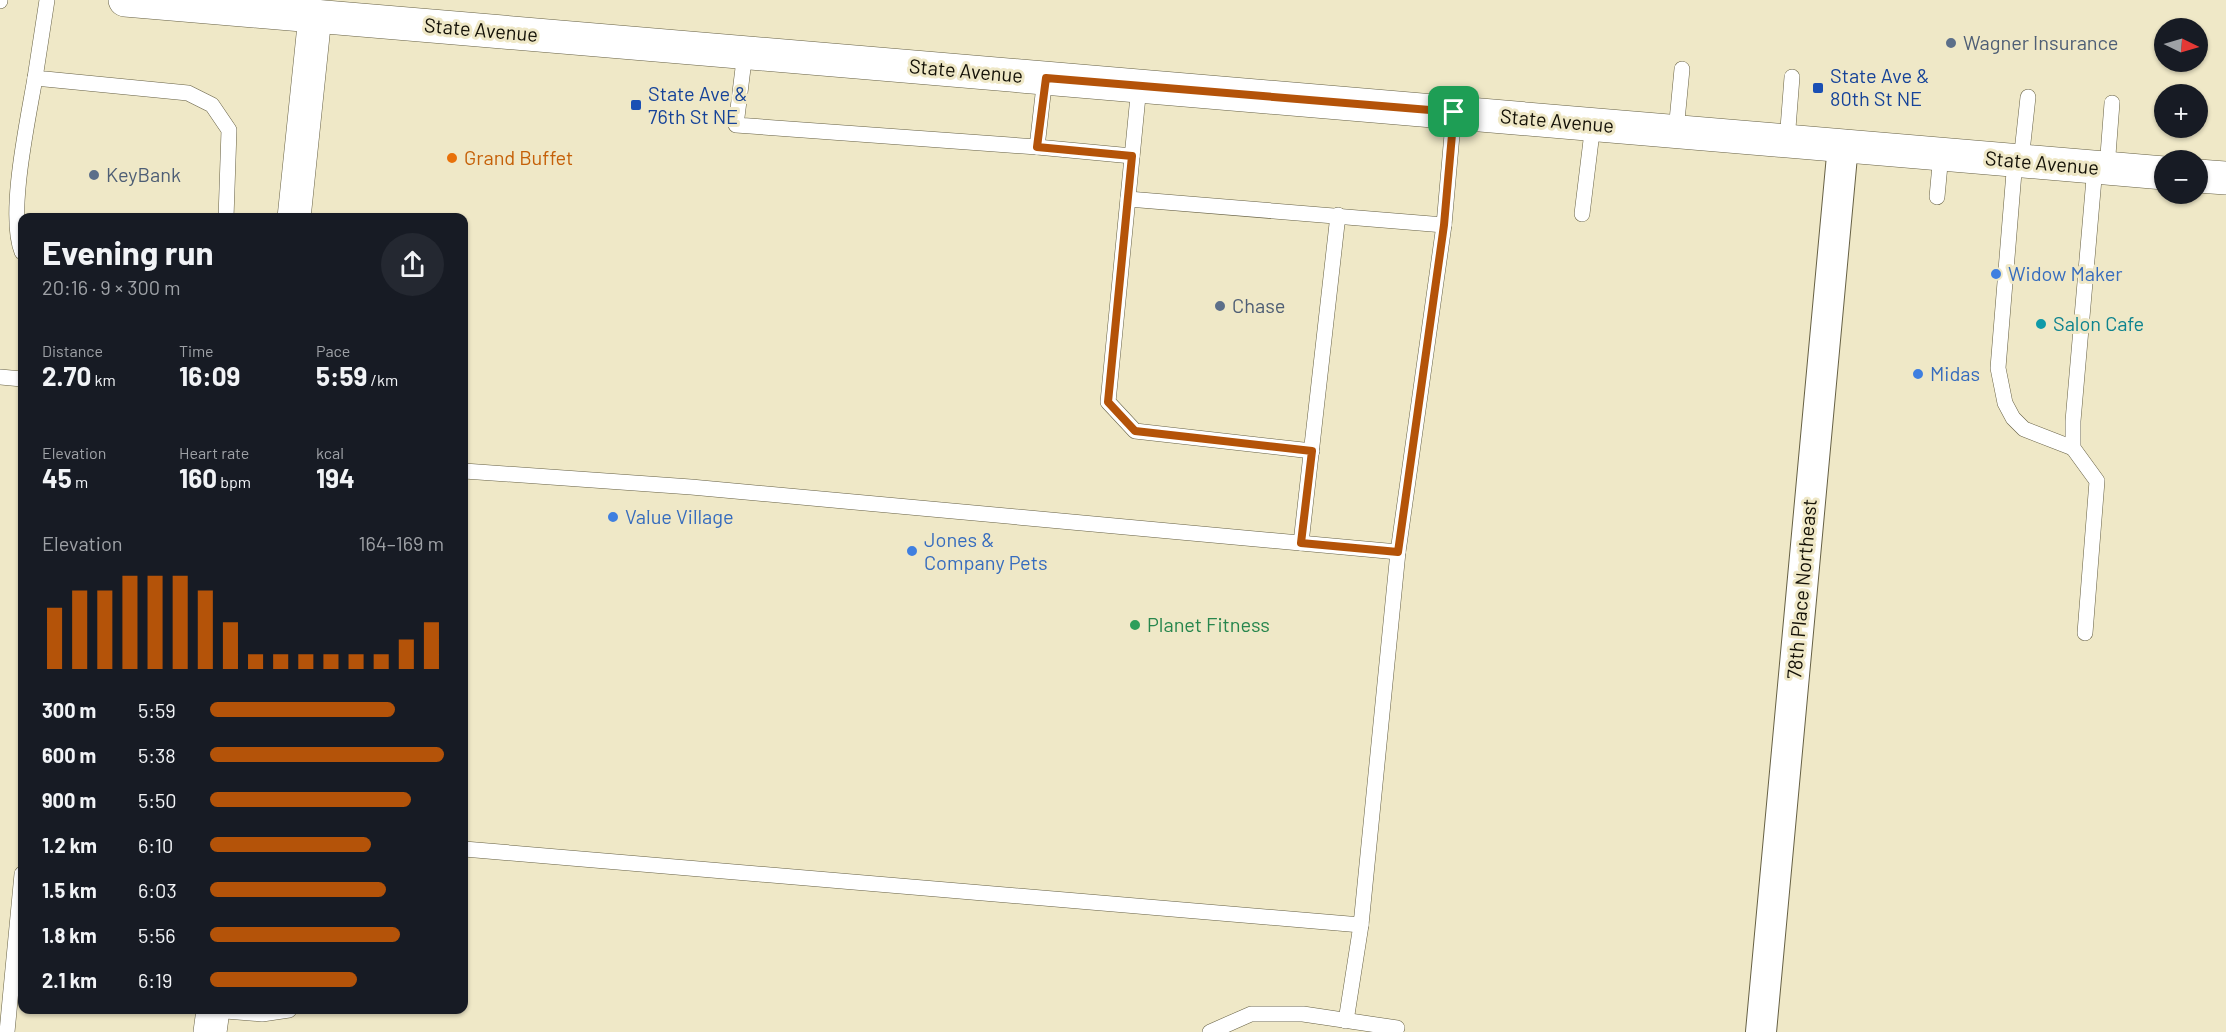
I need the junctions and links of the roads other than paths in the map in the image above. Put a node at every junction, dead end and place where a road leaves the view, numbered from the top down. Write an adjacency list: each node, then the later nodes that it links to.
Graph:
1 (47, 0): 8 (lane)
2 (125, 0): 3 (main road, State Avenue)
3 (242, 5): 4 (main road, State Avenue)
4 (325, 11): 5 (main road, State Avenue); 29 (main road)
5 (745, 52): 9 (main road, State Avenue); 18 (lane)
6 (1682, 69): 15 (lane)
7 (1792, 77): 16 (lane)
8 (35, 78): 28 (lane); 33 (lane)
9 (1046, 78): 10 (main road, State Avenue); 18 (lane)
10 (1139, 86): 13 (main road, State Avenue); 20 (lane)
11 (2028, 97): 21 (lane)
12 (2112, 103): 22 (lane)
13 (1454, 112): 14 (main road, State Avenue); 32 (lane)
14 (1593, 124): 15 (main road, State Avenue); 30 (lane)
15 (1676, 131): 16 (main road, State Avenue)
16 (1787, 141): 17 (main road, State Avenue)
17 (1843, 145): 19 (main road, State Avenue); 51 (street, 78th Place Northeast)
18 (1037, 147): 20 (lane)
19 (1941, 154): 21 (main road, State Avenue); 26 (lane)
20 (1132, 156): 27 (lane)
21 (2018, 160): 22 (main road, State Avenue); 36 (lane)
22 (2101, 168): 23 (main road, State Avenue); 36 (lane)
23 (2154, 172)
24 (2208, 177): 25 (main road)
25 (2226, 178)
26 (1937, 197)
27 (1128, 199): 31 (lane); 37 (lane)
28 (226, 213)
29 (295, 213)
30 (1582, 214)
31 (1338, 215): 32 (lane); 37 (lane)
32 (1444, 225): 40 (lane)
33 (18, 241)
34 (0, 377): 35 (lane)
35 (18, 379)
36 (2073, 448): 41 (lane)
37 (1312, 451): 39 (lane)
38 (468, 471): 39 (lane)
39 (1301, 543): 40 (lane)
40 (1398, 552): 44 (lane)
41 (2085, 633)
42 (468, 849): 44 (lane)
43 (18, 919): 48 (lane)
44 (1361, 925): 46 (lane)
45 (212, 1014): 49 (main road)
46 (1346, 1021): 47 (lane); 50 (lane)
47 (1396, 1028)
48 (8, 1032)
49 (210, 1032)
50 (1210, 1032)
51 (1761, 1032)

